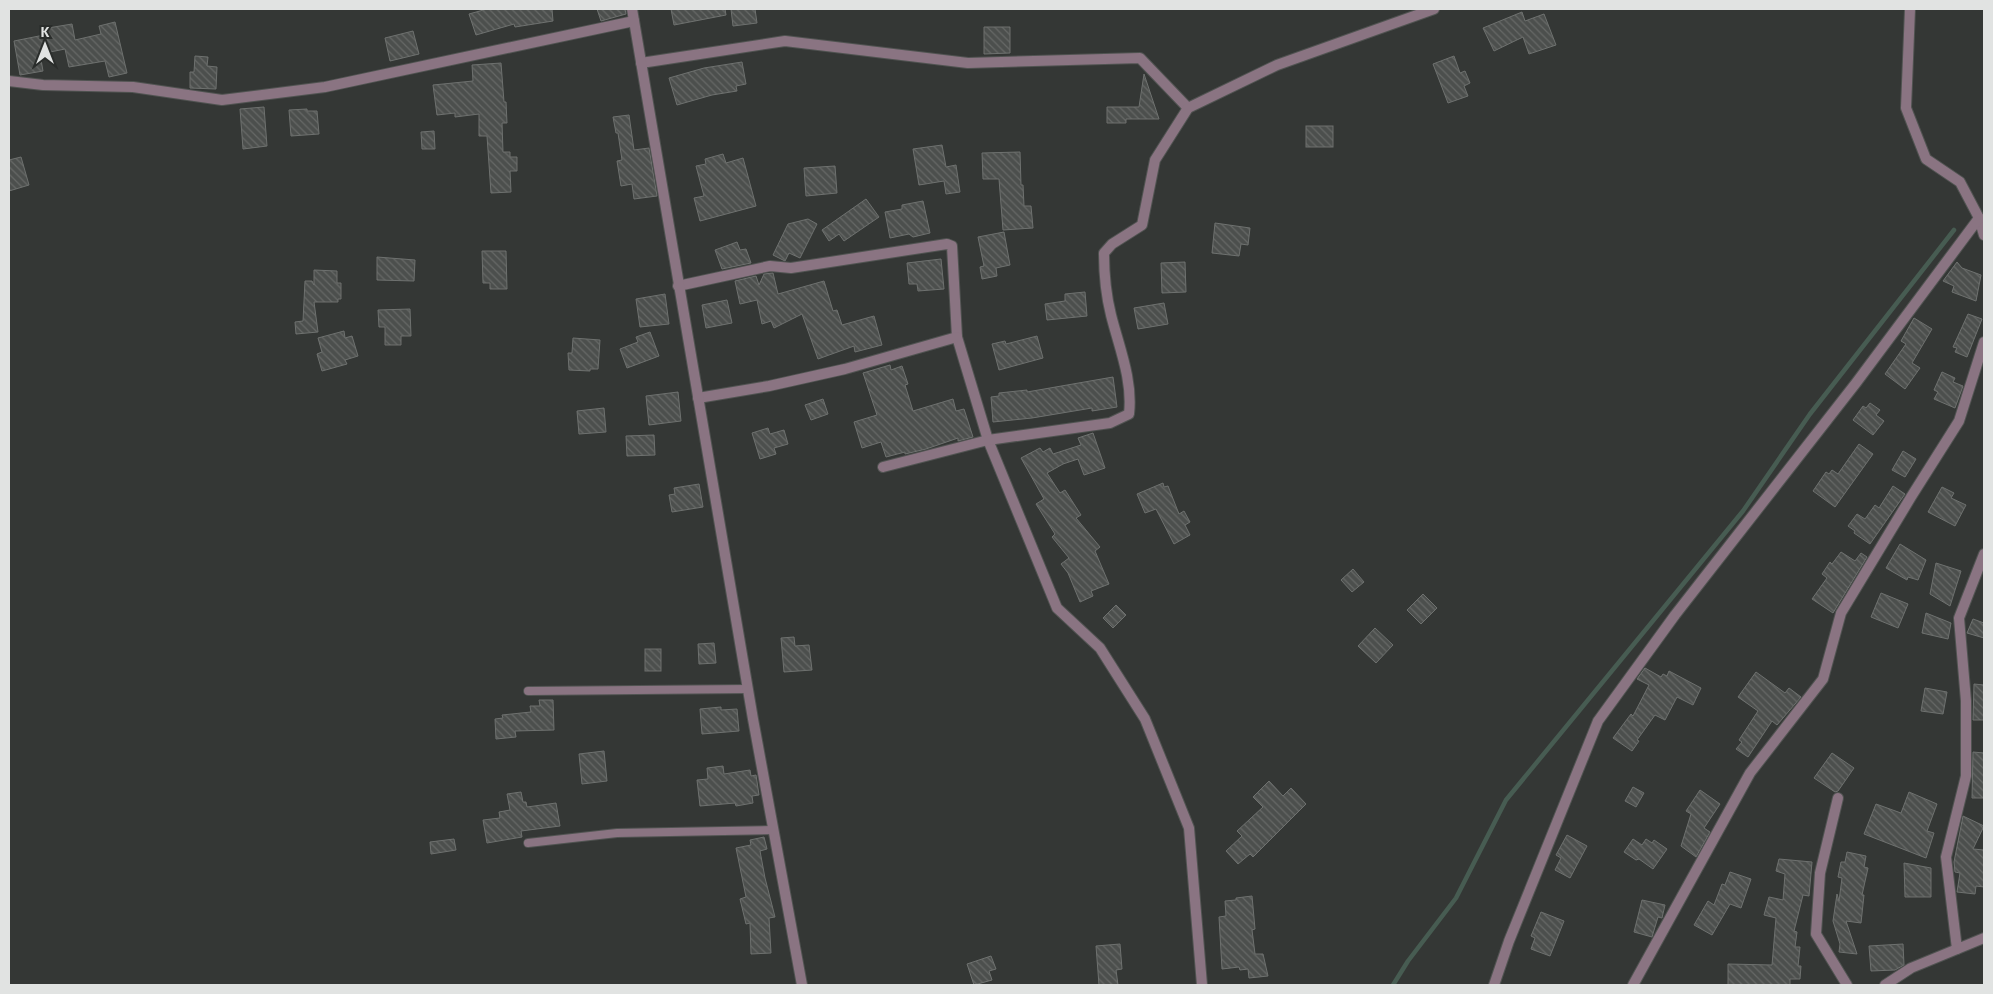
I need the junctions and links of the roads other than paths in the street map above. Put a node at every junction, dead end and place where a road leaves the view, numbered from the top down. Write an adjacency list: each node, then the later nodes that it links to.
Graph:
1 (632, 9): 4 (street)
2 (1434, 9): 7 (street)
3 (1910, 9): 8 (street)
4 (634, 21): 5 (street); 6 (street)
5 (641, 63): 7 (street); 10 (street)
6 (9, 81)
7 (1188, 108): 14 (street)
8 (1979, 218): 9 (street); 26 (street)
9 (1984, 235)
10 (678, 286): 11 (street); 13 (street)
11 (957, 337): 13 (street); 14 (street)
12 (1984, 342): 27 (street)
13 (698, 398): 17 (street)
14 (988, 440): 15 (street); 25 (street)
15 (883, 467)
16 (1984, 554): 23 (street)
17 (748, 690): 18 (lane); 20 (street)
18 (528, 691)
19 (1838, 798): 28 (street)
20 (773, 830): 21 (lane); 24 (street)
21 (528, 843)
22 (1984, 938): 23 (street)
23 (1957, 949): 29 (street)
24 (802, 985)
25 (1202, 985)
26 (1494, 985)
27 (1633, 985)
28 (1847, 985)
29 (1886, 985)

